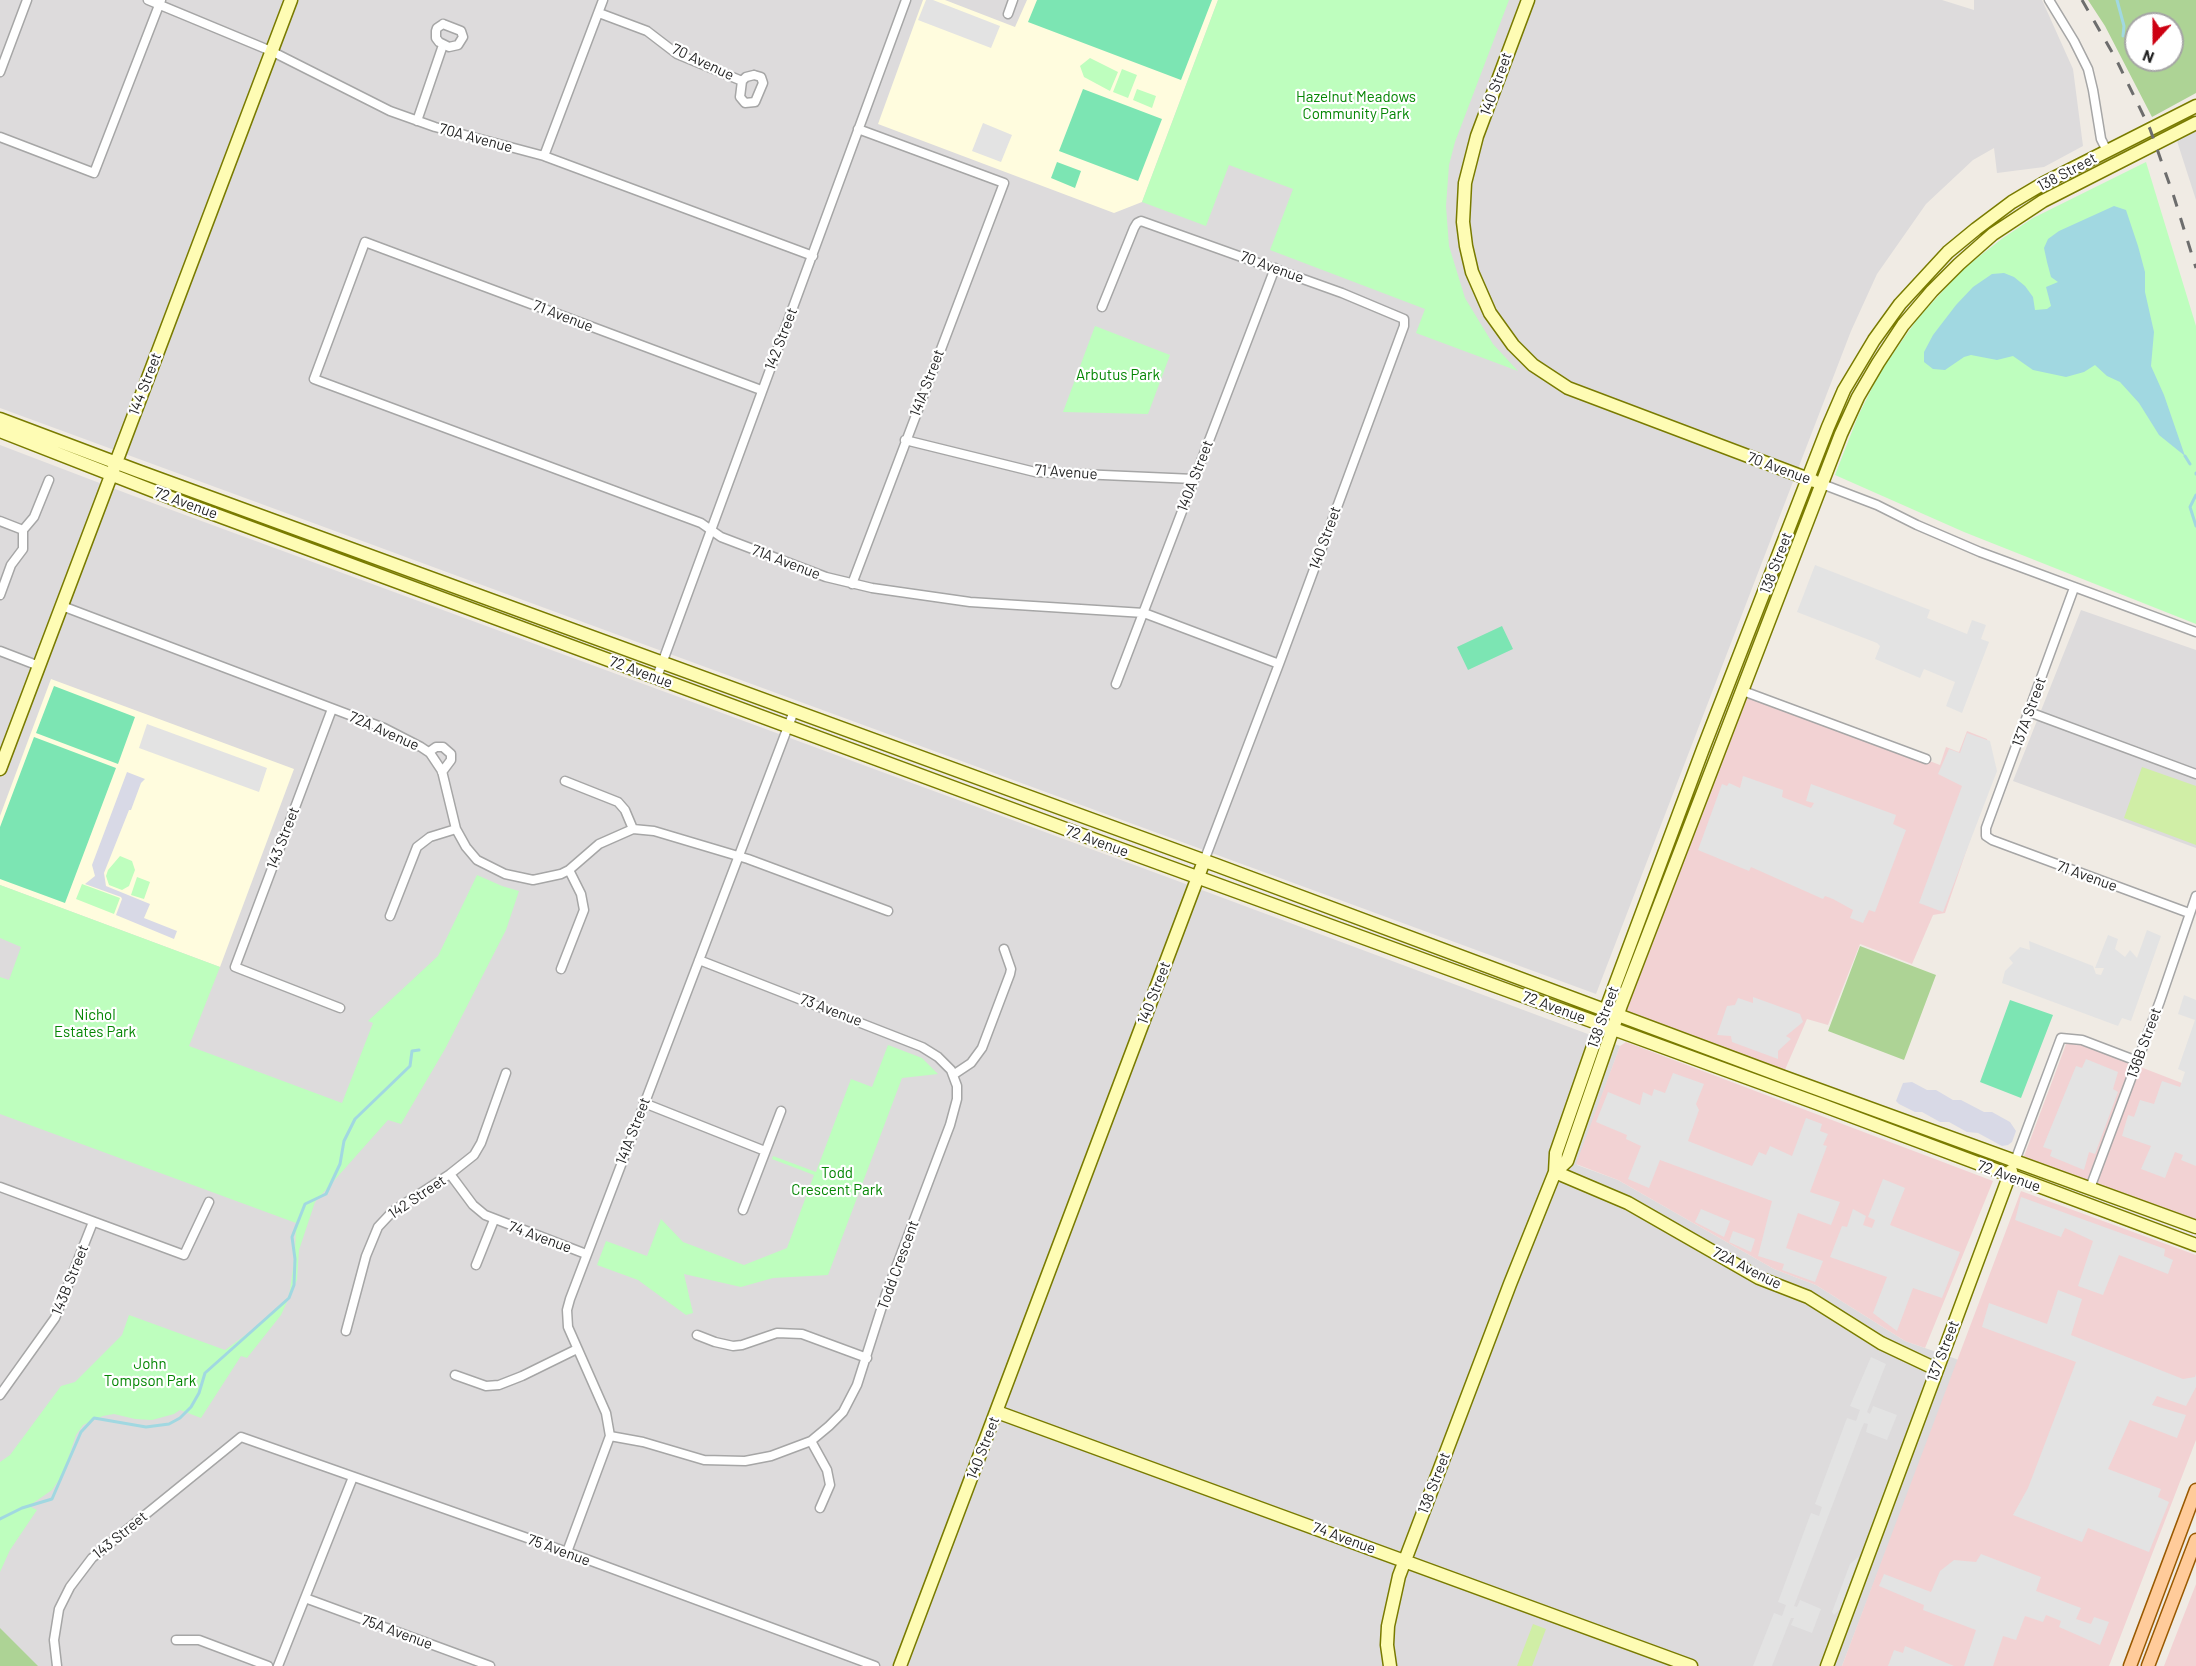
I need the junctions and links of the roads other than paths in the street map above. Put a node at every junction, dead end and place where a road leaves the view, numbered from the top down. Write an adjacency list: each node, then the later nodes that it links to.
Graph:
1 (27, 0): 14 (street)
2 (148, 0): 9 (street, 70A Avenue)
3 (291, 0): 13 (main road, 144 Street)
4 (603, 0): 10 (street)
5 (906, 0): 19 (street, 142 Street)
6 (1013, 0): 11 (street)
7 (1528, 0): 23 (main road, 140 Street)
8 (2049, 0): 21 (street)
9 (160, 2): 13 (street, 70A Avenue); 20 (street)
10 (599, 13): 15 (street, 70 Avenue); 22 (street)
11 (1008, 14)
12 (443, 45): 17 (street)
13 (272, 51): 17 (street, 70A Avenue); 33 (main road, 144 Street)
14 (0, 72)
15 (742, 81)
16 (2196, 106): 21 (main road, 138 Street)
17 (417, 121): 22 (street, 70A Avenue)
18 (2196, 123): 38 (main road, 138 Street)
19 (858, 129): 24 (street, 142 Street); 32 (street, 141A Street)
20 (0, 137)
21 (2107, 151): 36 (main road, 138 Street)
22 (544, 156): 24 (street, 70A Avenue)
23 (1463, 205): 36 (main road, 70 Avenue)
24 (813, 256): 29 (street, 142 Street)
25 (1275, 268): 26 (street, 70 Avenue); 27 (street, 70 Avenue); 35 (street, 140A Street)
26 (1102, 307)
27 (1404, 319): 50 (street, 140 Street)
28 (314, 379): 29 (street, 71 Avenue); 40 (street, 71A Avenue)
29 (761, 390): 40 (street, 142 Street)
30 (0, 419): 33 (main road, 72 Avenue)
31 (0, 431): 34 (main road, 72 Avenue)
32 (905, 440): 35 (street, 71 Avenue); 42 (street, 141A Street)
33 (116, 463): 34 (main road, 144 Street); 49 (main road, 72 Avenue)
34 (111, 476): 45 (main road, 144 Street); 52 (main road, 72 Avenue)
35 (1194, 479): 46 (street, 140A Street)
36 (1808, 479): 38 (main road, 70 Avenue); 80 (main road, 138 Street)
37 (49, 480): 41 (street)
38 (1822, 484): 43 (street, 70 Avenue); 54 (main road, 138 Street)
39 (0, 521): 41 (street)
40 (711, 529): 42 (street, 71A Avenue); 49 (street, 142 Street)
41 (23, 530): 44 (street)
42 (852, 584): 46 (street, 71A Avenue)
43 (2074, 588): 47 (street, 70 Avenue); 57 (street, 137A Street)
44 (0, 595)
45 (62, 606): 51 (main road, 144 Street); 55 (street, 72A Avenue)
46 (1144, 612): 50 (street, 71A Avenue); 53 (street, 140A Street)
47 (2196, 632)
48 (0, 651): 51 (street)
49 (662, 663): 52 (street, 142 Street); 56 (main road, 72 Avenue)
50 (1279, 664): 69 (street, 140 Street)
51 (39, 666): 61 (main road, 144 Street)
52 (657, 678): 58 (main road, 72 Avenue)
53 (1116, 684)
54 (1743, 691): 60 (street); 81 (main road, 138 Street)
55 (332, 709): 59 (street, 72A Avenue); 79 (street, 143 Street)
56 (794, 711): 58 (street, 141A Street); 69 (main road, 72 Avenue)
57 (2029, 712): 63 (street); 67 (street, 137A Street)
58 (788, 726): 68 (street, 141A Street); 71 (main road, 72 Avenue)
59 (429, 752): 62 (street, 72A Avenue); 62 (street)
60 (1926, 759)
61 (0, 769)
62 (442, 772): 65 (street, 72A Avenue)
63 (2196, 774)
64 (565, 781): 66 (street)
65 (456, 829): 70 (street, 72A Avenue); 75 (street)
66 (633, 829): 68 (street); 70 (street, 72A Avenue)
67 (1986, 836): 74 (street, 71 Avenue)
68 (738, 856): 73 (street); 77 (street, 141A Street)
69 (1204, 861): 71 (main road, 140 Street); 80 (main road, 72 Avenue)
70 (569, 870): 78 (street)
71 (1197, 877): 82 (main road, 72 Avenue); 110 (main road, 140 Street)
72 (2196, 896): 74 (street, 136B Street)
73 (888, 911)
74 (2189, 914): 83 (street, 136B Street)
75 (390, 916)
76 (1004, 949): 85 (street)
77 (699, 960): 85 (street, 73 Avenue); 86 (street, 141A Street)
78 (561, 969)
79 (340, 1008)
80 (1606, 1009): 81 (main road, 72 Avenue); 82 (main road, 138 Street)
81 (1618, 1014): 82 (main road, 138 Street); 89 (main road, 72 Avenue)
82 (1607, 1026): 90 (main road, 138 Street); 92 (main road, 72 Avenue)
83 (2137, 1061): 89 (street, 137 Street); 94 (street, 136B Street)
84 (506, 1073): 91 (street, 142 Street)
85 (953, 1075): 106 (street, Todd Crescent)
86 (644, 1103): 88 (street); 101 (street, 141A Street)
87 (781, 1111): 88 (street)
88 (765, 1151): 96 (street)
89 (2015, 1161): 92 (main road, 137 Street); 94 (main road, 72 Avenue)
90 (1555, 1172): 107 (main road, 72A Avenue); 119 (main road, 138 Street)
91 (450, 1174): 97 (street, 74 Avenue); 103 (street, 142 Street)
92 (2009, 1176): 100 (main road, 72 Avenue); 107 (main road, 137 Street)
93 (0, 1187): 98 (street)
94 (2090, 1188): 99 (main road, 72 Avenue)
95 (209, 1202): 98 (street)
96 (743, 1210)
97 (494, 1220): 101 (street, 74 Avenue); 102 (street, 74 Avenue)
98 (93, 1222): 109 (street, 143B Street)
99 (2196, 1227)
100 (2196, 1245)
101 (586, 1254): 105 (street, 141A Street)
102 (476, 1265)
103 (346, 1331)
104 (697, 1335): 106 (street)
105 (577, 1349): 108 (street); 111 (street, 141A Street)
106 (867, 1358): 113 (street, Todd Crescent)
107 (1936, 1369): 131 (main road, 137 Street)
108 (455, 1375)
109 (0, 1395)
110 (997, 1412): 119 (main road, 74 Avenue); 128 (main road, 140 Street)
111 (610, 1436): 113 (street, Todd Crescent); 118 (street)
112 (241, 1437): 114 (street, 75 Avenue); 123 (street, 143 Street)
113 (811, 1441): 116 (street)
114 (353, 1476): 118 (street, 75 Avenue); 120 (street)
115 (2196, 1493): 121 (main road)
116 (820, 1508)
117 (2196, 1540): 134 (main road)
118 (567, 1552): 127 (street, 75 Avenue)
119 (1405, 1560): 129 (main road, 138 Street); 130 (main road, 74 Avenue)
120 (305, 1598): 125 (street); 126 (street, 75A Avenue)
121 (2153, 1605): 132 (main road); 133 (main road)
122 (176, 1640): 124 (street)
123 (57, 1666)
124 (268, 1666)
125 (278, 1666)
126 (490, 1666)
127 (875, 1666)
128 (900, 1666)
129 (1390, 1666)
130 (1690, 1666)
131 (1827, 1666)
132 (2130, 1666)
133 (2140, 1666)
134 (2148, 1666)

